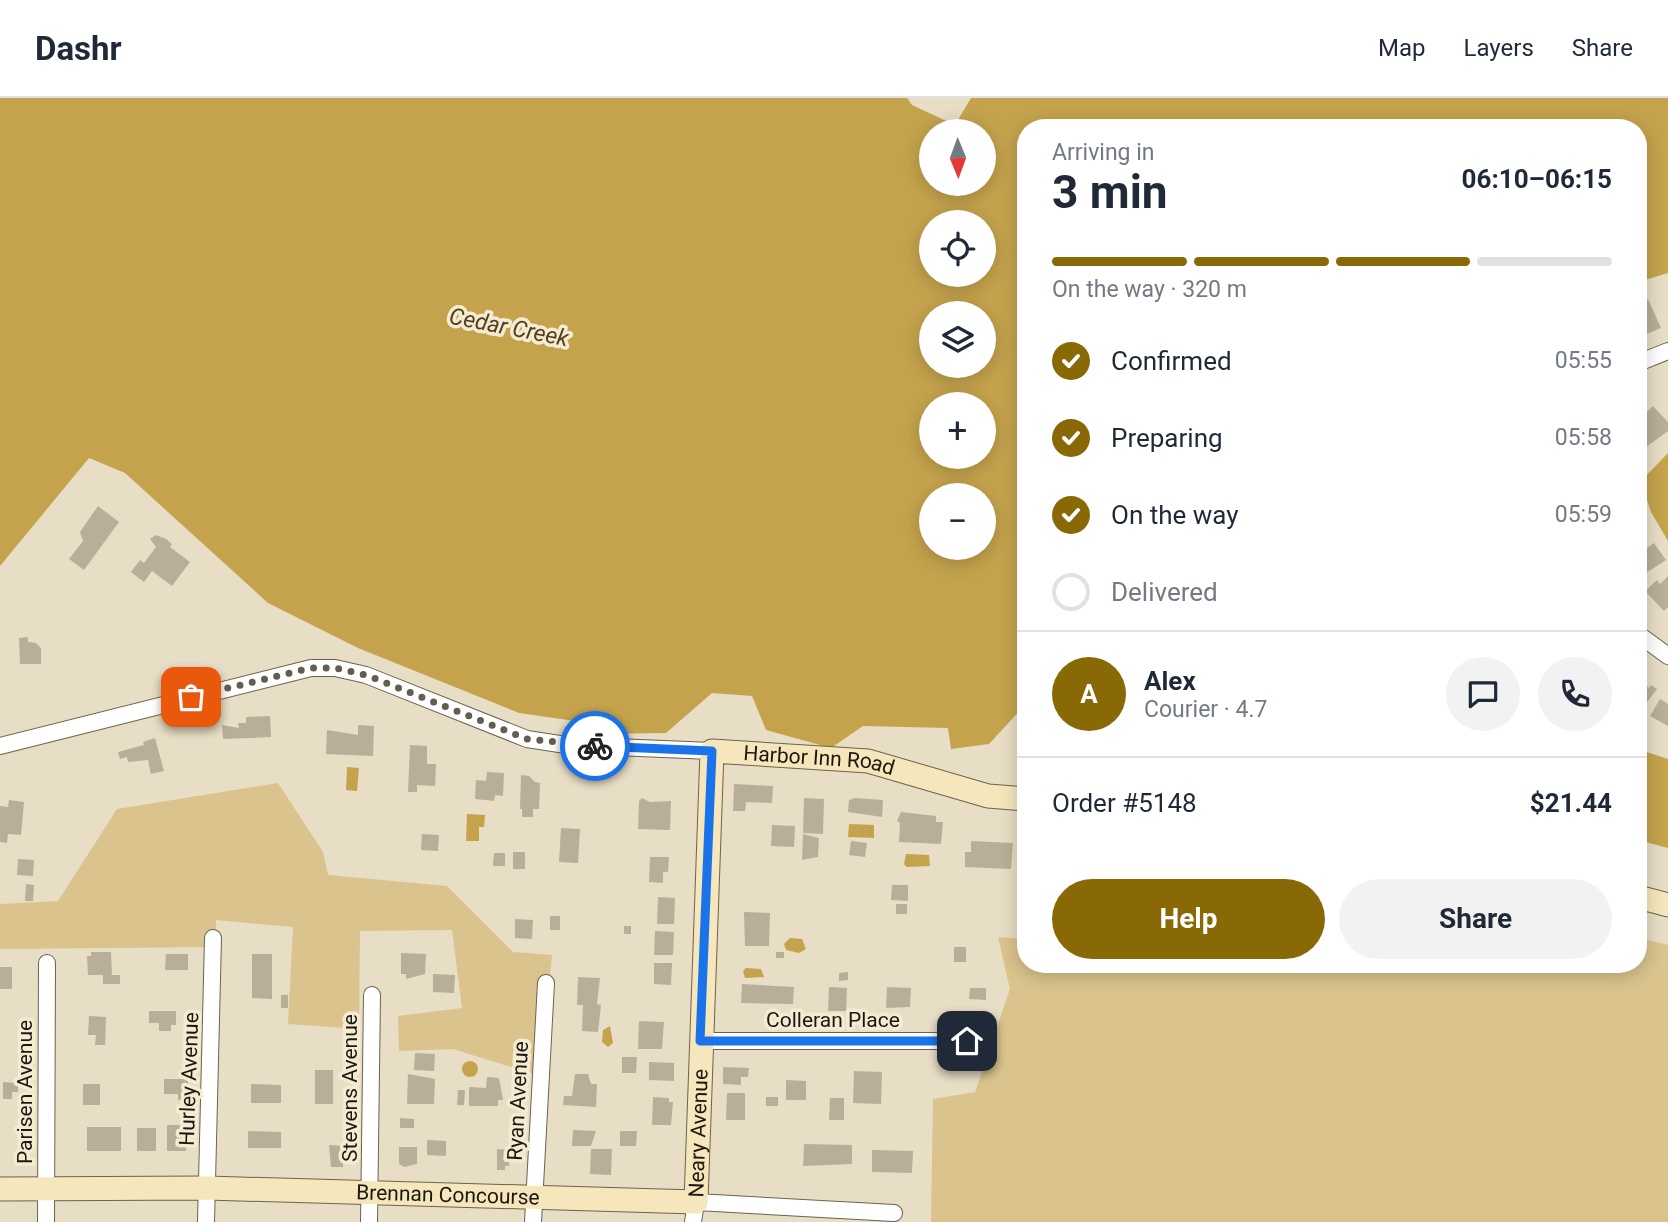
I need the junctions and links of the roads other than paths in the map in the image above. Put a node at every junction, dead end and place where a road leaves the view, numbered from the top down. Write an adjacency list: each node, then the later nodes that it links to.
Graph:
1 (1668, 351): 2 (street)
2 (1647, 359)
3 (1647, 641): 4 (street)
4 (1668, 656)
5 (0, 746): 6 (street, Harbor Inn Road)
6 (712, 751): 7 (main road, Harbor Inn Road); 14 (main road, Neary Avenue)
7 (1017, 798)
8 (1647, 899): 9 (main road)
9 (1668, 905)
10 (213, 938): 16 (street, Hurley Avenue)
11 (47, 963): 18 (street, Parisen Avenue)
12 (546, 983): 20 (street, Ryan Avenue)
13 (372, 995): 19 (street, Stevens Avenue)
14 (700, 1041): 15 (street, Colleran Place); 21 (main road, Neary Avenue)
15 (967, 1041)
16 (207, 1188): 18 (main road, Brennan Concourse); 19 (main road, Brennan Concourse); 24 (street, Hurley Avenue)
17 (0, 1189): 18 (main road, Brennan Concourse)
18 (45, 1190): 23 (street, Parisen Avenue)
19 (370, 1192): 20 (main road, Brennan Concourse); 25 (street, Stevens Avenue)
20 (533, 1198): 21 (main road, Brennan Concourse); 26 (street, Ryan Avenue)
21 (695, 1212): 22 (street, Brennan Concourse)
22 (894, 1213)
23 (46, 1222)
24 (206, 1222)
25 (369, 1222)
26 (533, 1222)

